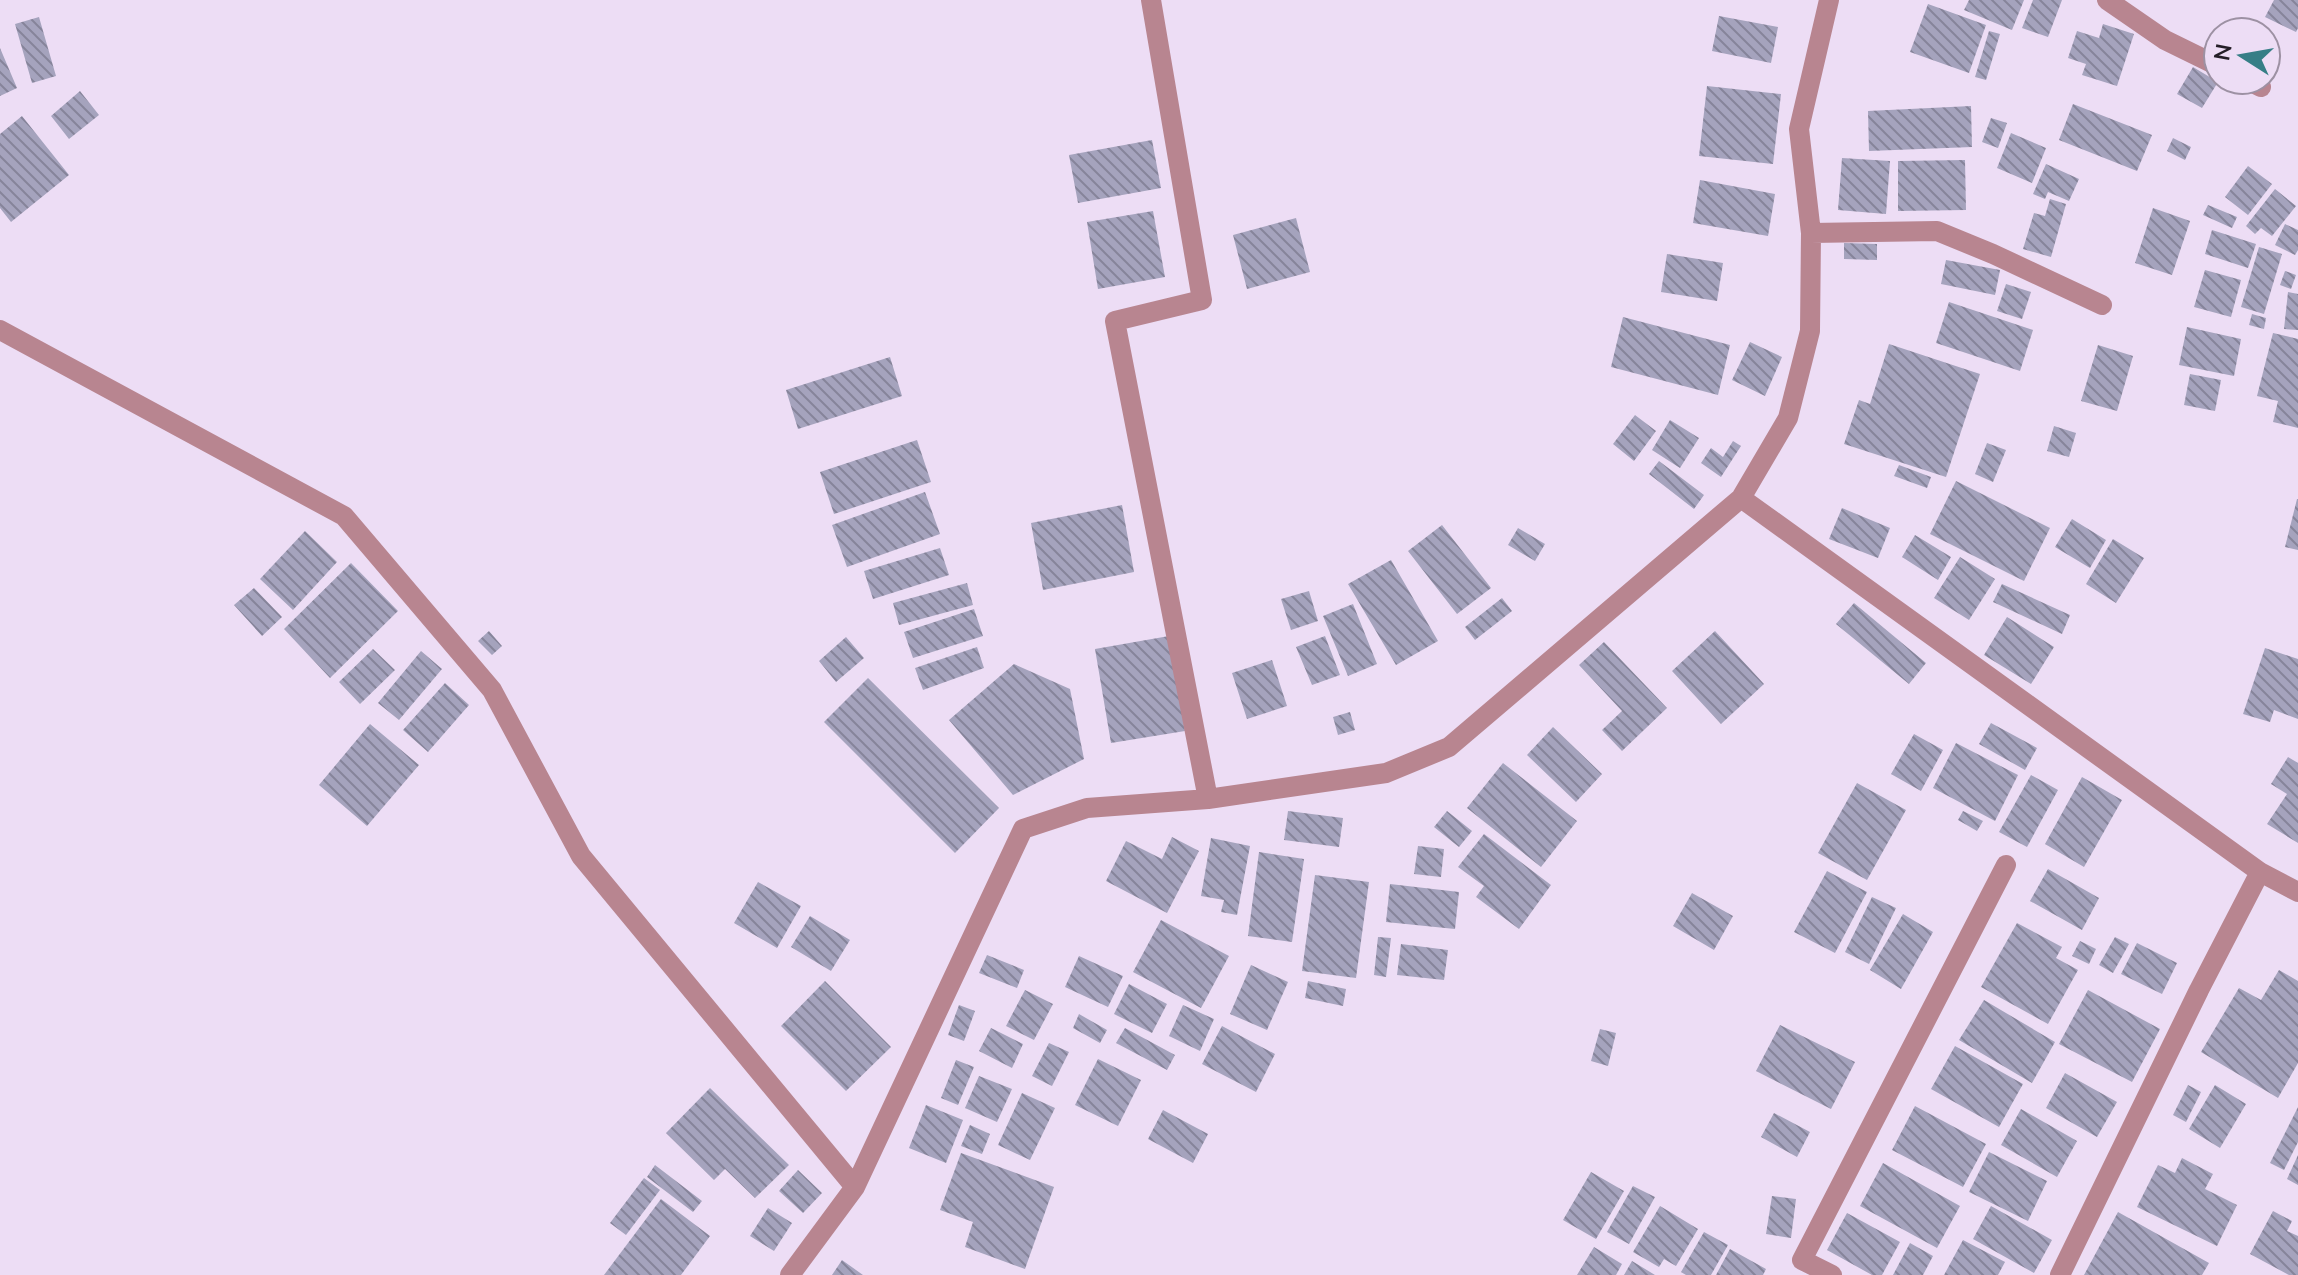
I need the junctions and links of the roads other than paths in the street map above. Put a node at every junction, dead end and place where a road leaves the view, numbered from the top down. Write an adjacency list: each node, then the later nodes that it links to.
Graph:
1 (1151, 0): 9 (street)
2 (1829, 0): 5 (street)
3 (2107, 0): 4 (street)
4 (2202, 58)
5 (1811, 233): 6 (street); 8 (street)
6 (2102, 305)
7 (0, 330): 13 (street)
8 (1741, 498): 9 (street); 11 (street)
9 (1208, 799): 13 (street)
10 (2006, 865): 15 (street)
11 (2260, 872): 12 (street); 16 (street)
12 (2298, 892)
13 (855, 1187): 14 (street)
14 (790, 1275)
15 (1832, 1275)
16 (2060, 1275)

